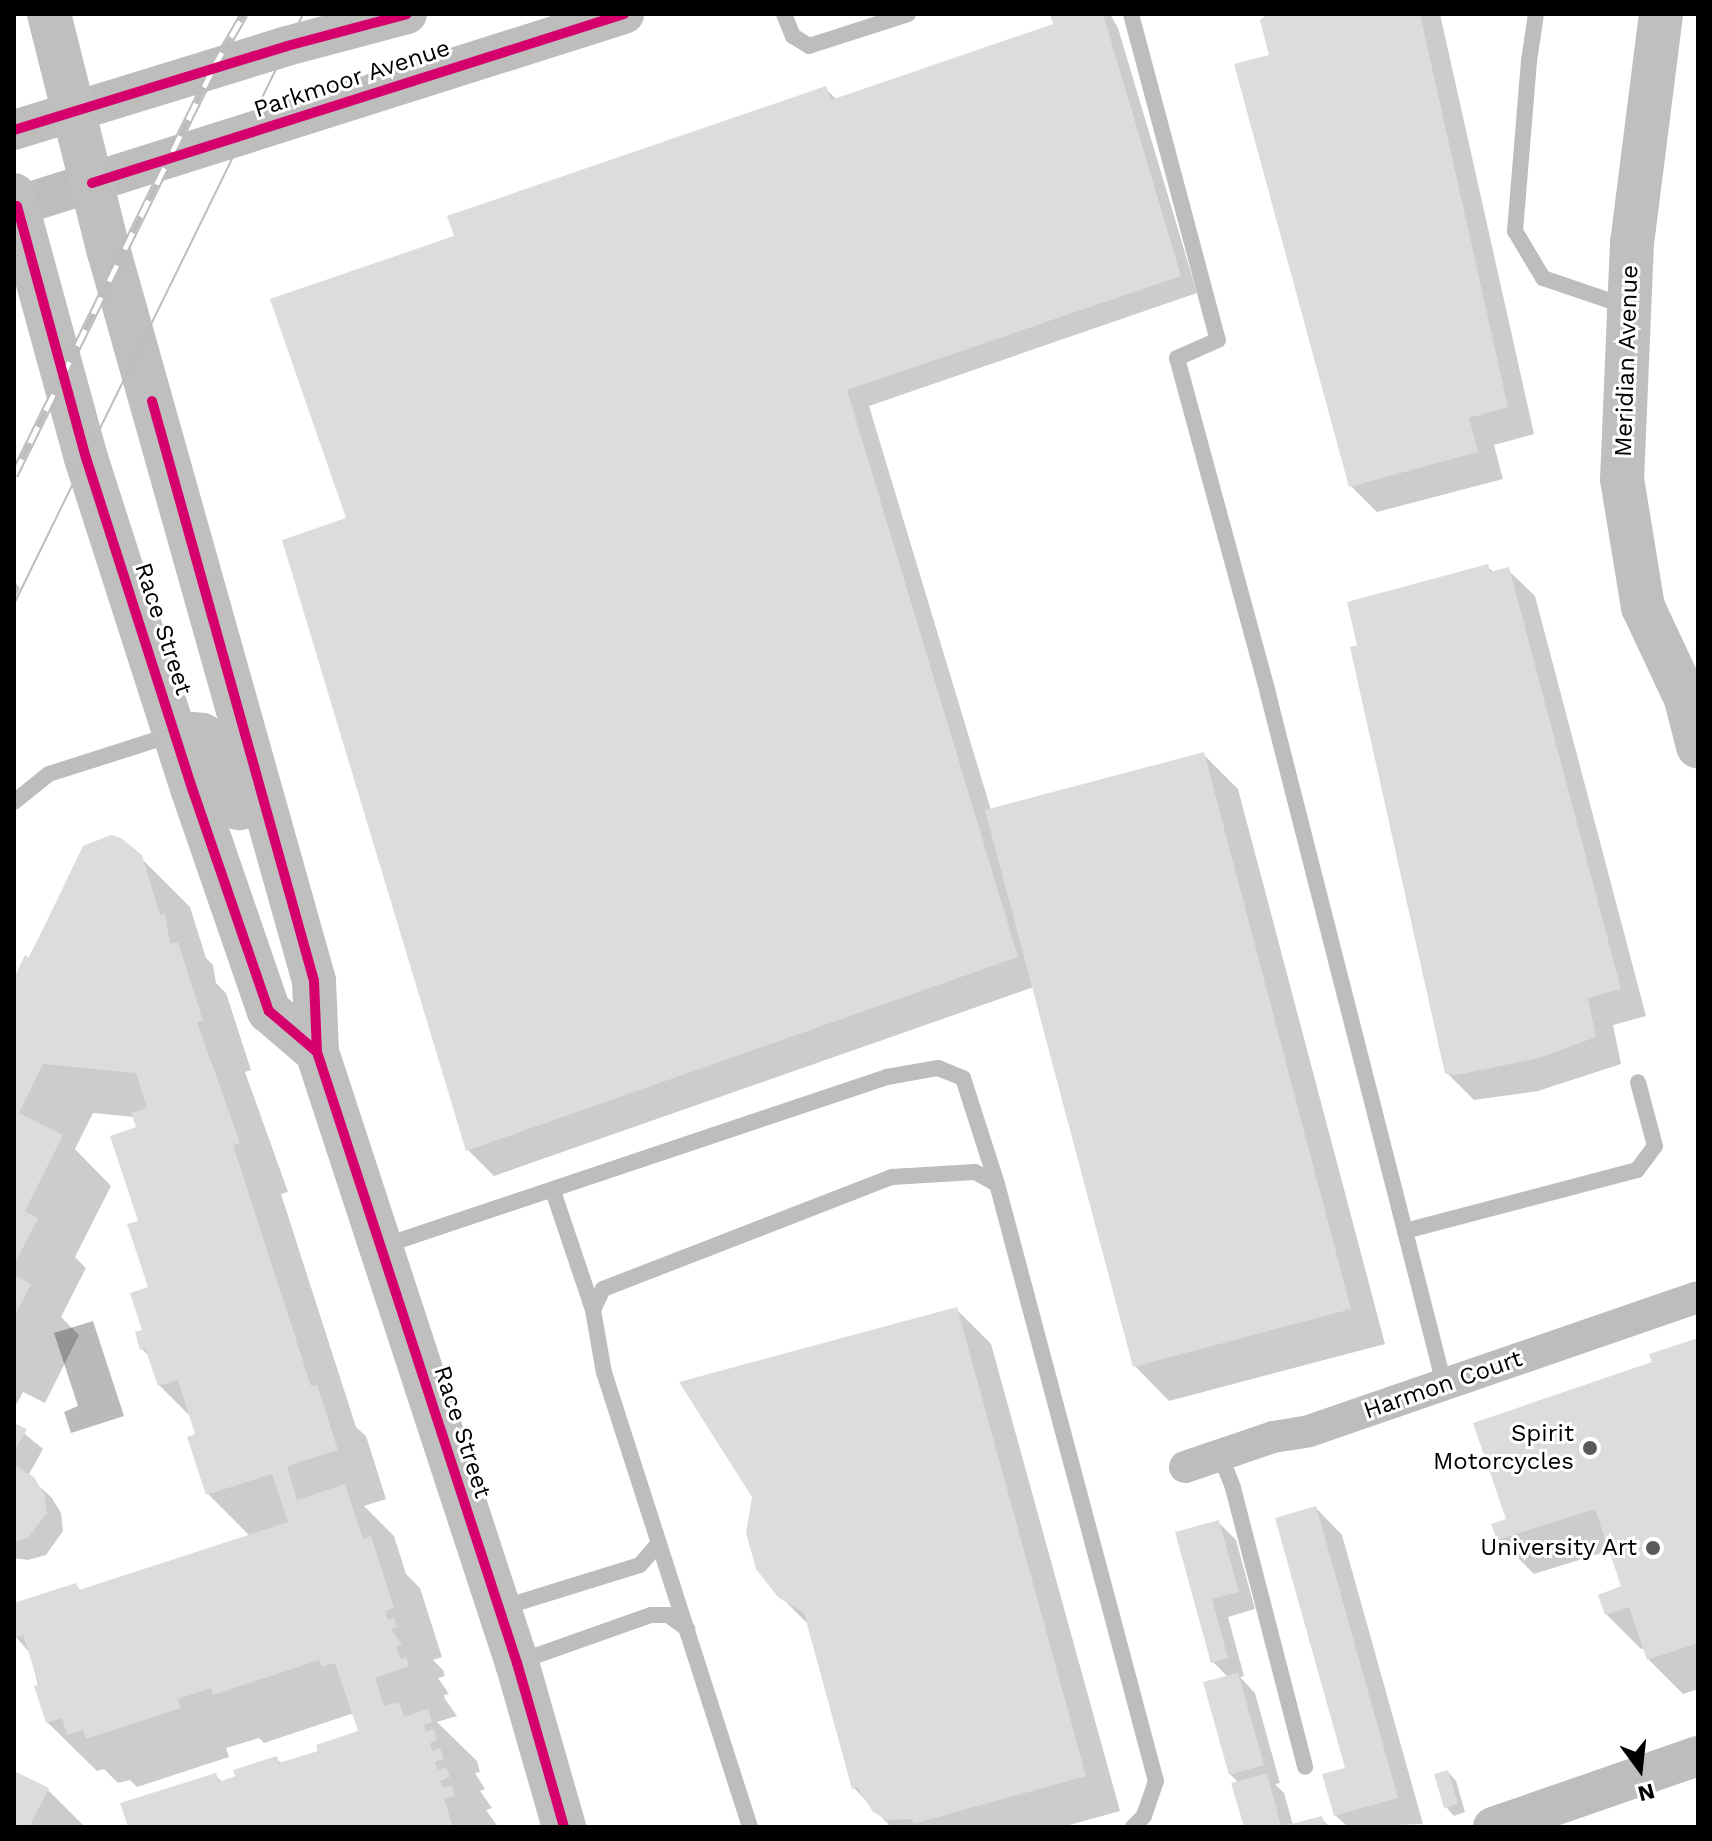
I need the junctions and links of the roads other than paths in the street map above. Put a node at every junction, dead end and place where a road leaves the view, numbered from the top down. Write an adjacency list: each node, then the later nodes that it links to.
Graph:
1 (49, 14): 9 (main road, Race Street)
2 (407, 14): 9 (street, Parkmoor Avenue)
3 (624, 14): 11 (street, Parkmoor Avenue)
4 (784, 14): 5 (lane)
5 (908, 14)
6 (1131, 14): 23 (lane)
7 (1536, 14): 13 (lane)
8 (1661, 14): 13 (main road, Meridian Avenue)
9 (74, 111): 10 (street, Parkmoor Avenue); 11 (main road, Race Street)
10 (14, 130)
11 (92, 183): 12 (street, Parkmoor Avenue); 18 (main road, Race Street)
12 (15, 203): 15 (main road, Race Street)
13 (1629, 307): 14 (main road, Meridian Avenue)
14 (1692, 679): 16 (main road, Meridian Avenue)
15 (176, 733): 17 (lane); 18 (main road); 19 (main road, Race Street)
16 (1698, 746)
17 (14, 802)
18 (292, 904): 19 (main road, Race Street)
19 (317, 1052): 24 (main road, Race Street)
20 (1638, 1082): 23 (lane)
21 (997, 1184): 22 (lane); 26 (lane); 38 (lane)
22 (553, 1191): 24 (lane); 26 (lane)
23 (1405, 1231): 27 (lane)
24 (380, 1247): 31 (main road, Race Street)
25 (1698, 1297): 27 (street, Harmon Court)
26 (593, 1310): 30 (lane)
27 (1444, 1384): 28 (street, Harmon Court)
28 (1220, 1455): 29 (street, Harmon Court); 35 (lane)
29 (1185, 1467)
30 (659, 1543): 31 (lane); 32 (lane)
31 (499, 1608): 33 (main road, Race Street)
32 (687, 1629): 33 (lane); 37 (lane)
33 (517, 1663): 36 (main road, Race Street)
34 (1698, 1756): 39 (street)
35 (1305, 1767)
36 (564, 1827)
37 (750, 1827)
38 (1133, 1827)
39 (1493, 1827)

